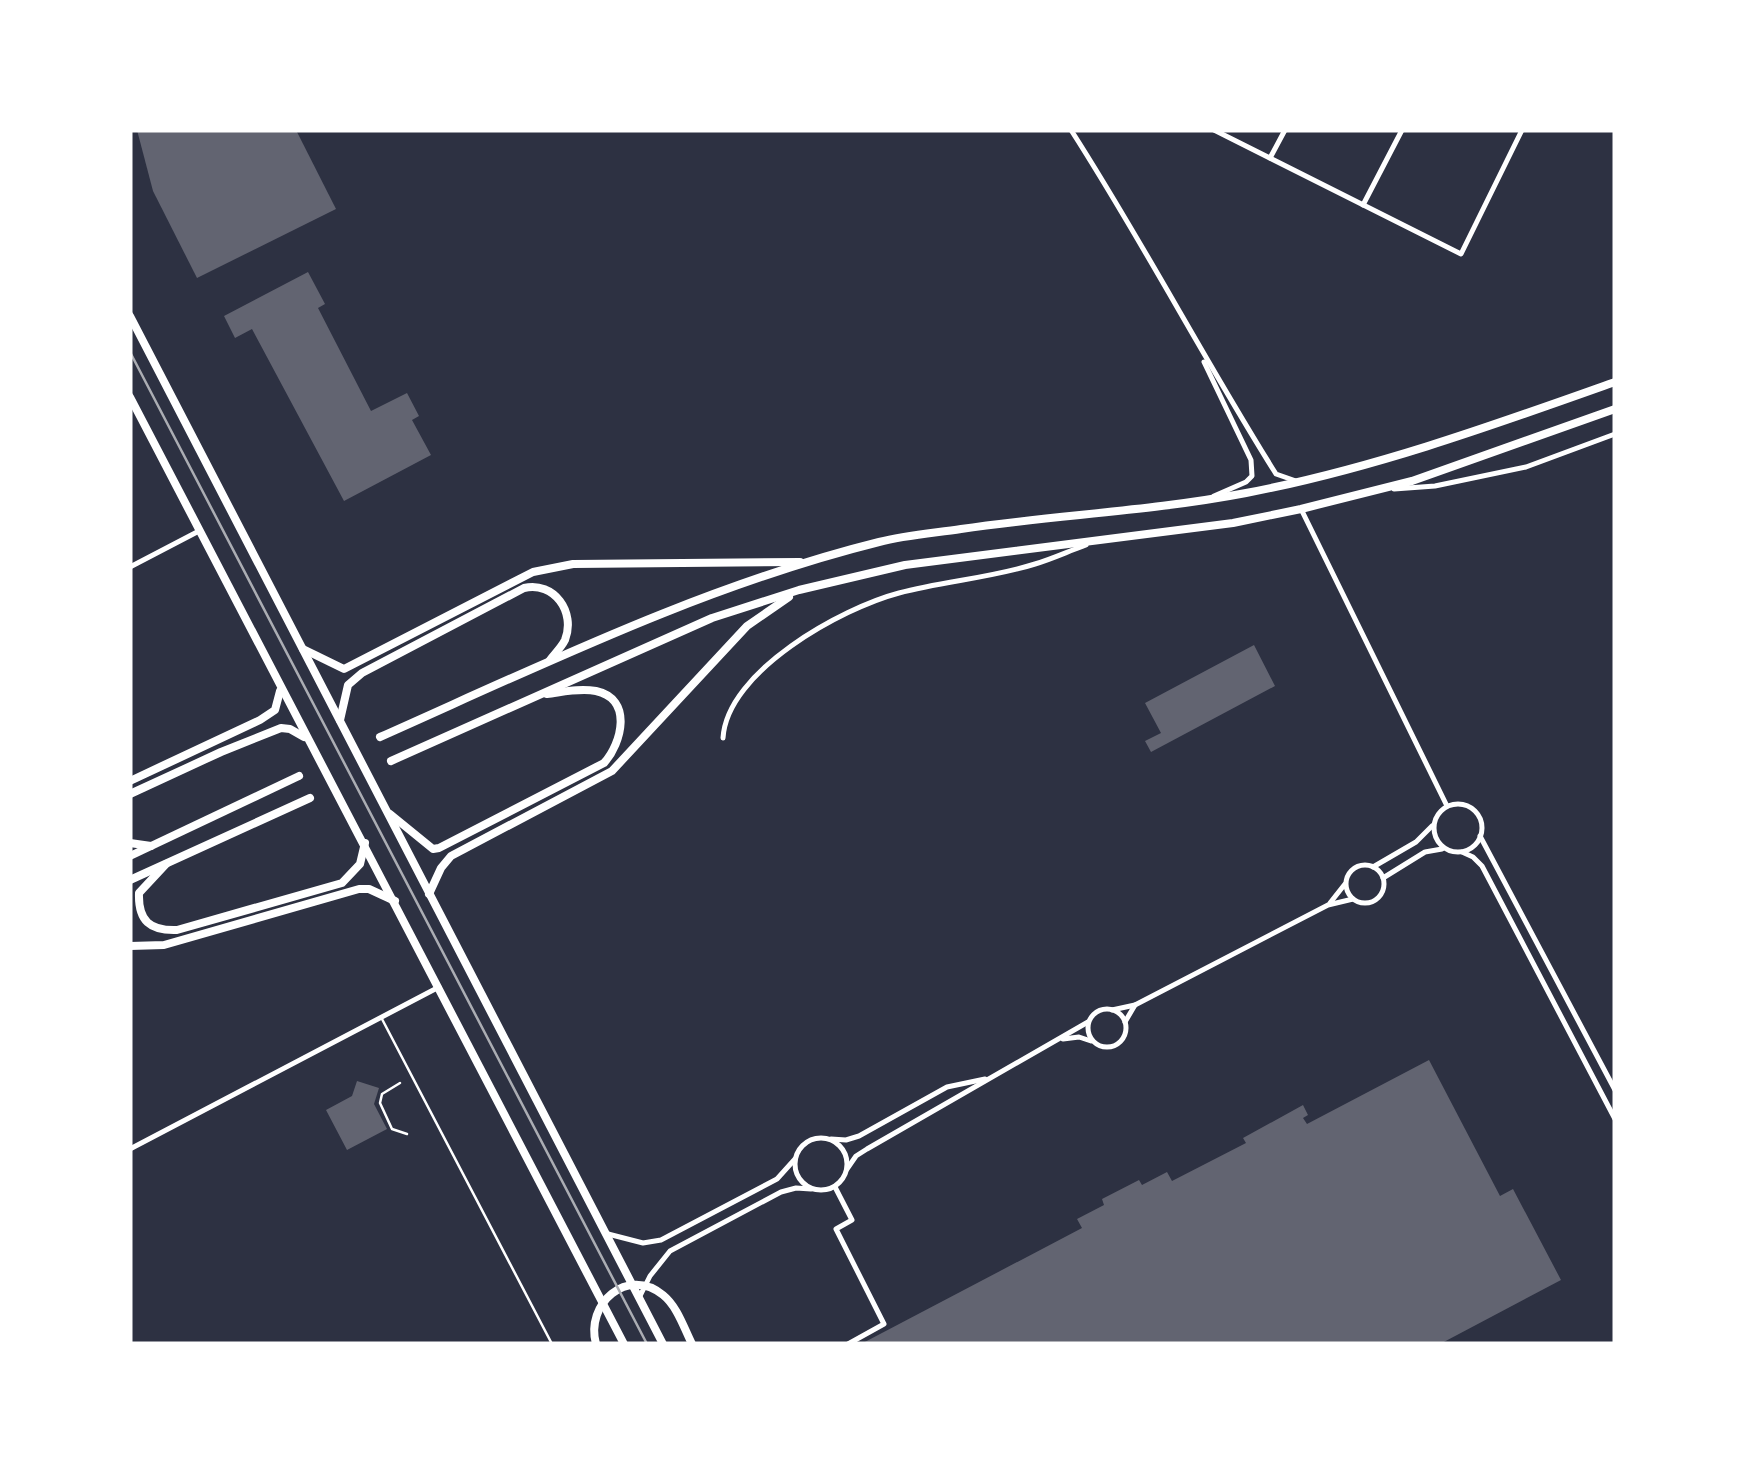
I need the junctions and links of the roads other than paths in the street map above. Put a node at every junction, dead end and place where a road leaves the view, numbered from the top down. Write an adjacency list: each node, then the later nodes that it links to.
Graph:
1 (1071, 130): 9 (street)
2 (1214, 130): 6 (street)
3 (1285, 130): 6 (street)
4 (1402, 130): 7 (street)
5 (1522, 130): 7 (street)
6 (1270, 158): 7 (street)
7 (1363, 205)
8 (130, 316): 23 (main road)
9 (1194, 341): 14 (street); 16 (street)
10 (1615, 382): 14 (main road)
11 (130, 397): 18 (main road)
12 (1615, 409): 15 (main road)
13 (1615, 434): 15 (street)
14 (1299, 482): 16 (main road)
15 (1381, 490): 17 (main road)
16 (1206, 499): 20 (main road)
17 (1300, 509): 19 (main road); 36 (street)
18 (199, 531): 21 (street); 25 (main road)
19 (1096, 541): 22 (main road); 29 (street)
20 (810, 562): 23 (main road); 24 (main road)
21 (130, 567)
22 (799, 590): 26 (main road); 51 (main road)
23 (302, 649): 27 (main road)
24 (546, 663): 27 (main road); 28 (main road)
25 (280, 687): 30 (main road); 33 (main road)
26 (538, 696): 31 (main road); 37 (main road)
27 (340, 720): 37 (main road)
28 (380, 737)
29 (723, 738)
30 (308, 739): 34 (main road); 41 (main road)
31 (391, 760)
32 (299, 776): 42 (main road)
33 (130, 781)
34 (130, 794)
35 (310, 798): 46 (main road)
36 (1447, 806): 38 (street); 39 (street)
37 (387, 812): 51 (main road)
38 (1434, 823): 43 (street); 47 (street)
39 (1480, 836): 44 (street); 66 (street)
40 (130, 843): 42 (main road)
41 (365, 843): 46 (main road); 53 (main road)
42 (151, 846): 45 (main road)
43 (1445, 848): 44 (street); 48 (street)
44 (1462, 852): 69 (street)
45 (130, 856)
46 (166, 864): 49 (main road)
47 (1373, 867): 48 (street); 50 (street)
48 (1383, 878): 52 (street)
49 (130, 880)
50 (1346, 883): 52 (street); 54 (street)
51 (429, 894): 77 (main road)
52 (1354, 899): 54 (street)
53 (395, 901): 55 (main road); 56 (main road)
54 (1328, 906): 57 (street)
55 (130, 946)
56 (439, 988): 59 (street); 81 (main road)
57 (1136, 1006): 58 (street); 61 (street)
58 (1112, 1010): 60 (street); 61 (street)
59 (381, 1018): 72 (street); 79 (lane)
60 (1088, 1022): 62 (street); 63 (street)
61 (1125, 1022): 63 (street)
62 (1060, 1040): 63 (street); 64 (street)
63 (1093, 1042)
64 (988, 1078): 67 (street); 68 (street)
65 (400, 1083): 70 (lane)
66 (1615, 1090)
67 (932, 1095): 68 (street); 71 (street)
68 (954, 1100): 74 (street)
69 (1615, 1119)
70 (407, 1134)
71 (831, 1139): 73 (street); 74 (street)
72 (130, 1149)
73 (795, 1160): 76 (street); 77 (street)
74 (847, 1168): 75 (street)
75 (835, 1186): 76 (street); 84 (street)
76 (811, 1189): 78 (street)
77 (606, 1233): 78 (main road)
78 (640, 1298): 82 (main road)
79 (552, 1344)
80 (596, 1344): 83 (main road)
81 (624, 1344)
82 (663, 1344)
83 (692, 1344)
84 (848, 1344)

